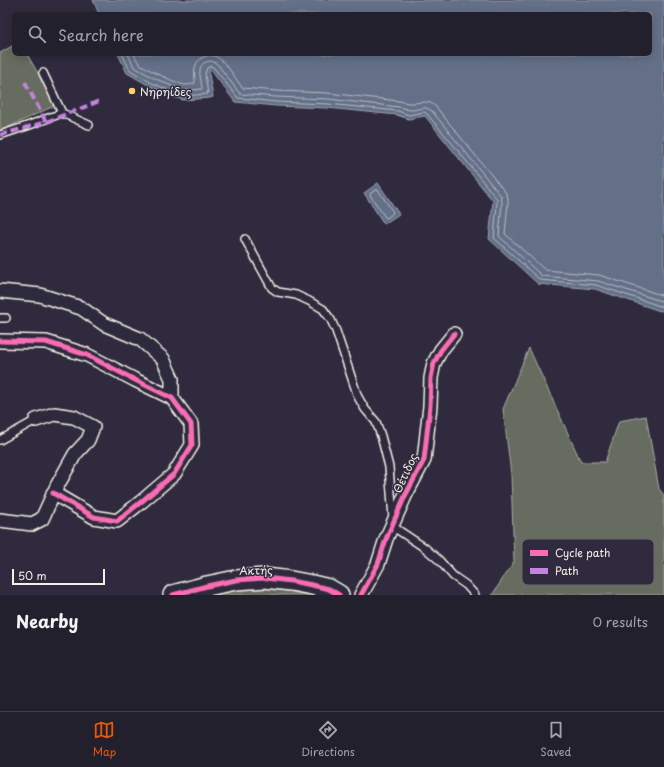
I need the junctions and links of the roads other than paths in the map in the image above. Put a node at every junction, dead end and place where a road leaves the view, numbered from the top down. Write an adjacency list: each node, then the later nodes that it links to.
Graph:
1 (43, 73): 2 (lane)
2 (62, 113): 3 (lane); 4 (lane)
3 (89, 125)
4 (0, 135)
5 (245, 239): 14 (lane)
6 (0, 291): 9 (street)
7 (454, 334): 14 (street, Θέτιδος)
8 (0, 341): 9 (street)
9 (172, 398): 12 (street)
10 (36, 420): 11 (lane); 12 (street)
11 (0, 440)
12 (53, 493): 13 (street)
13 (0, 520)
14 (393, 524): 17 (street, Θέτιδος); 18 (lane)
15 (173, 595): 16 (street, Ακτής)
16 (339, 595)
17 (361, 595)
18 (475, 595)

